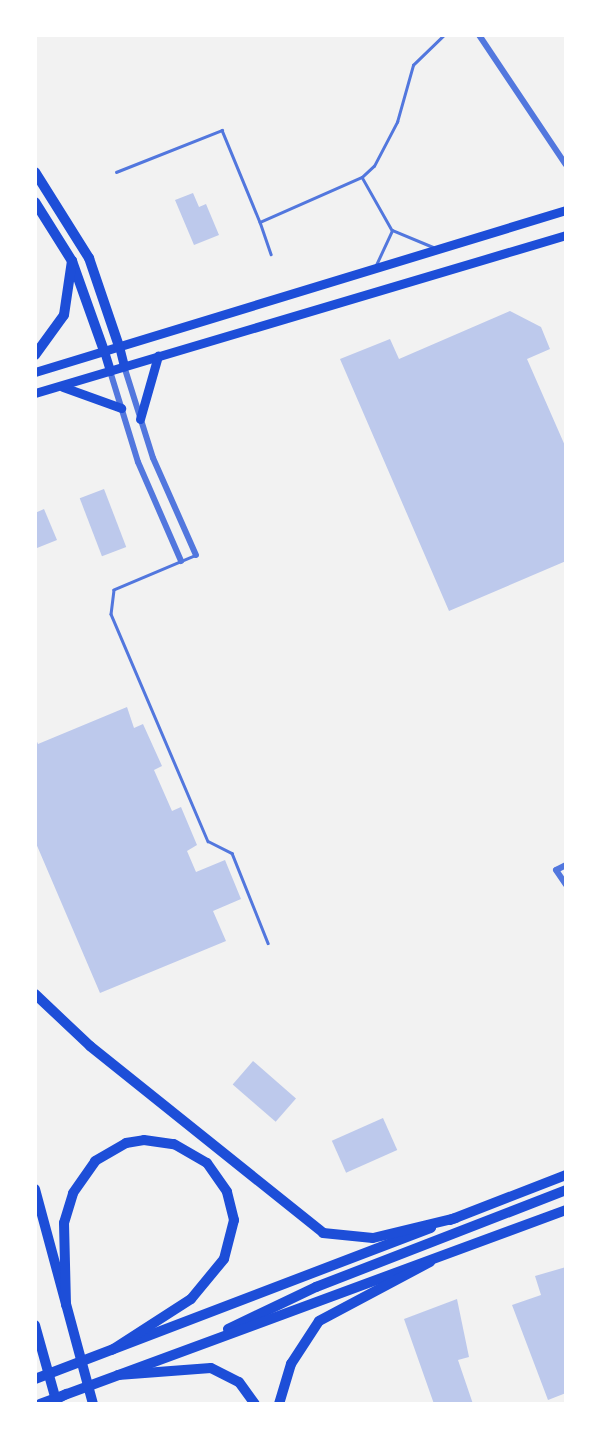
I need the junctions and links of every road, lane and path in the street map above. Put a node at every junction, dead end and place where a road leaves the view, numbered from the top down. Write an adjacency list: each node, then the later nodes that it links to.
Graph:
1 (444, 35): 6 (lane)
2 (479, 35): 3 (street)
3 (566, 165)
4 (116, 172): 9 (lane)
5 (35, 173): 16 (highway)
6 (362, 177): 9 (lane); 10 (lane)
7 (35, 202): 14 (highway)
8 (566, 210): 12 (main road)
9 (260, 222): 13 (lane)
10 (392, 230): 12 (lane); 15 (lane)
11 (566, 235): 19 (main road)
12 (439, 249): 15 (main road)
13 (271, 254)
14 (72, 261): 17 (highway); 18 (highway)
15 (372, 270): 16 (main road)
16 (119, 346): 17 (main road); 20 (main road)
17 (104, 351): 21 (main road); 22 (main road)
18 (35, 355)
19 (158, 356): 20 (main road); 26 (main road)
20 (124, 366): 21 (main road); 26 (street)
21 (110, 371): 23 (main road); 25 (street)
22 (35, 372)
23 (58, 386): 24 (main road); 25 (main road)
24 (35, 393)
25 (121, 408): 28 (street)
26 (140, 419): 27 (street)
27 (196, 555): 28 (lane)
28 (181, 561): 31 (lane)
29 (566, 865): 30 (street)
30 (566, 885)
31 (268, 943)
32 (35, 994): 37 (highway)
33 (566, 1175): 37 (highway)
34 (35, 1189): 39 (highway)
35 (566, 1191): 42 (highway)
36 (566, 1210): 38 (highway)
37 (456, 1218): 43 (highway)
38 (430, 1262): 42 (highway); 54 (highway)
39 (66, 1305): 43 (highway); 44 (highway)
40 (35, 1325): 41 (highway)
41 (37, 1339): 50 (highway)
42 (198, 1346): 45 (highway)
43 (112, 1350): 46 (highway)
44 (84, 1369): 51 (highway); 52 (highway)
45 (118, 1375): 47 (highway); 53 (highway)
46 (35, 1379)
47 (65, 1394): 48 (highway); 49 (highway)
48 (40, 1404)
49 (48, 1404)
50 (57, 1404)
51 (93, 1404)
52 (101, 1404)
53 (255, 1404)
54 (279, 1404)

